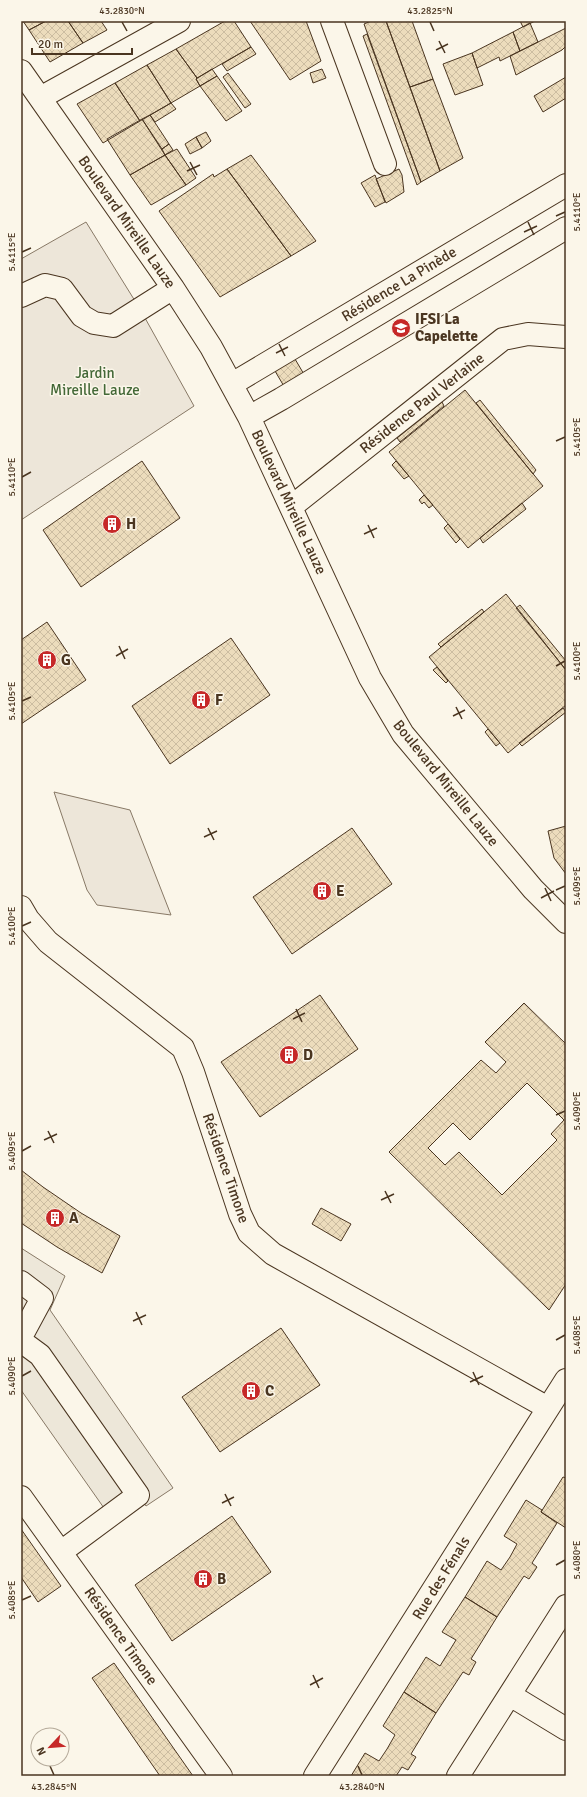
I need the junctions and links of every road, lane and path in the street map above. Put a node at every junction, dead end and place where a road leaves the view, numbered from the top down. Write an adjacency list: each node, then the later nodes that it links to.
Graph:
1 (179, 21): 4 (street)
2 (332, 21): 5 (street)
3 (22, 75): 4 (street, Boulevard Mireille Lauze)
4 (40, 98): 8 (street, Boulevard Mireille Lauze)
5 (385, 164)
6 (566, 185): 11 (street, Résidence La Pinède)
7 (566, 228): 12 (street)
8 (173, 288): 9 (street); 11 (street, Boulevard Mireille Lauze)
9 (21, 296)
10 (566, 337): 13 (street, Résidence Paul Verlaine)
11 (232, 384): 12 (street, Boulevard Mireille Lauze)
12 (249, 417): 13 (street, Boulevard Mireille Lauze)
13 (292, 507): 15 (street, Boulevard Mireille Lauze)
14 (21, 907): 20 (street, Résidence Timone)
15 (566, 922)
16 (21, 1282): 17 (street)
17 (21, 1337)
18 (21, 1341): 22 (street)
19 (566, 1380): 20 (street, Rue des Fénals)
20 (548, 1408): 27 (street, Rue des Fénals)
21 (21, 1497): 22 (street, Résidence Timone)
22 (61, 1552): 26 (street, Résidence Timone)
23 (566, 1606): 24 (street)
24 (510, 1695): 25 (street); 28 (street)
25 (566, 1729)
26 (221, 1776)
27 (315, 1776)
28 (458, 1776)

